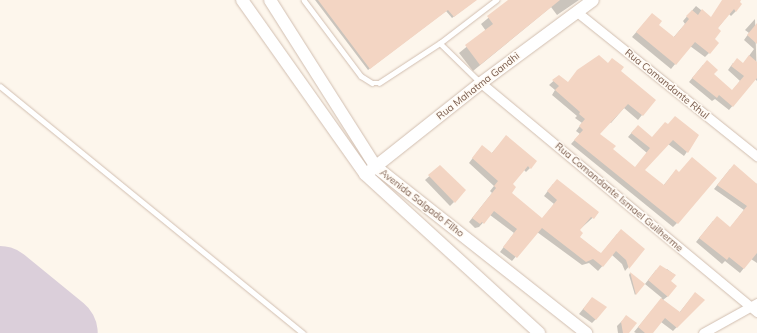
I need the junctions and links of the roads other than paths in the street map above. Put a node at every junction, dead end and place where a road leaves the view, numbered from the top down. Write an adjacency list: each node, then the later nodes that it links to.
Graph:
1 (242, 0): 12 (street, Avenida Salgado Filho)
2 (270, 0): 11 (street, Avenida Salgado Filho)
3 (304, 0): 7 (lane)
4 (496, 0): 7 (lane)
5 (593, 0): 6 (street, Rua Mahatma Gandhi)
6 (577, 12): 8 (street, Rua Mahatma Gandhi); 10 (street, Rua Comandante Rhul)
7 (440, 43): 8 (lane)
8 (481, 83): 11 (street, Rua Mahatma Gandhi); 13 (street, Rua Comandante Ismael Guilherme)
9 (0, 86): 14 (lane)
10 (757, 156)
11 (376, 167): 12 (street, Rua Mahatma Gandhi); 16 (street, Avenida Salgado Filho)
12 (366, 174): 15 (street, Avenida Salgado Filho)
13 (755, 307): 17 (street)
14 (303, 333)
15 (540, 333)
16 (586, 333)
17 (703, 333)

